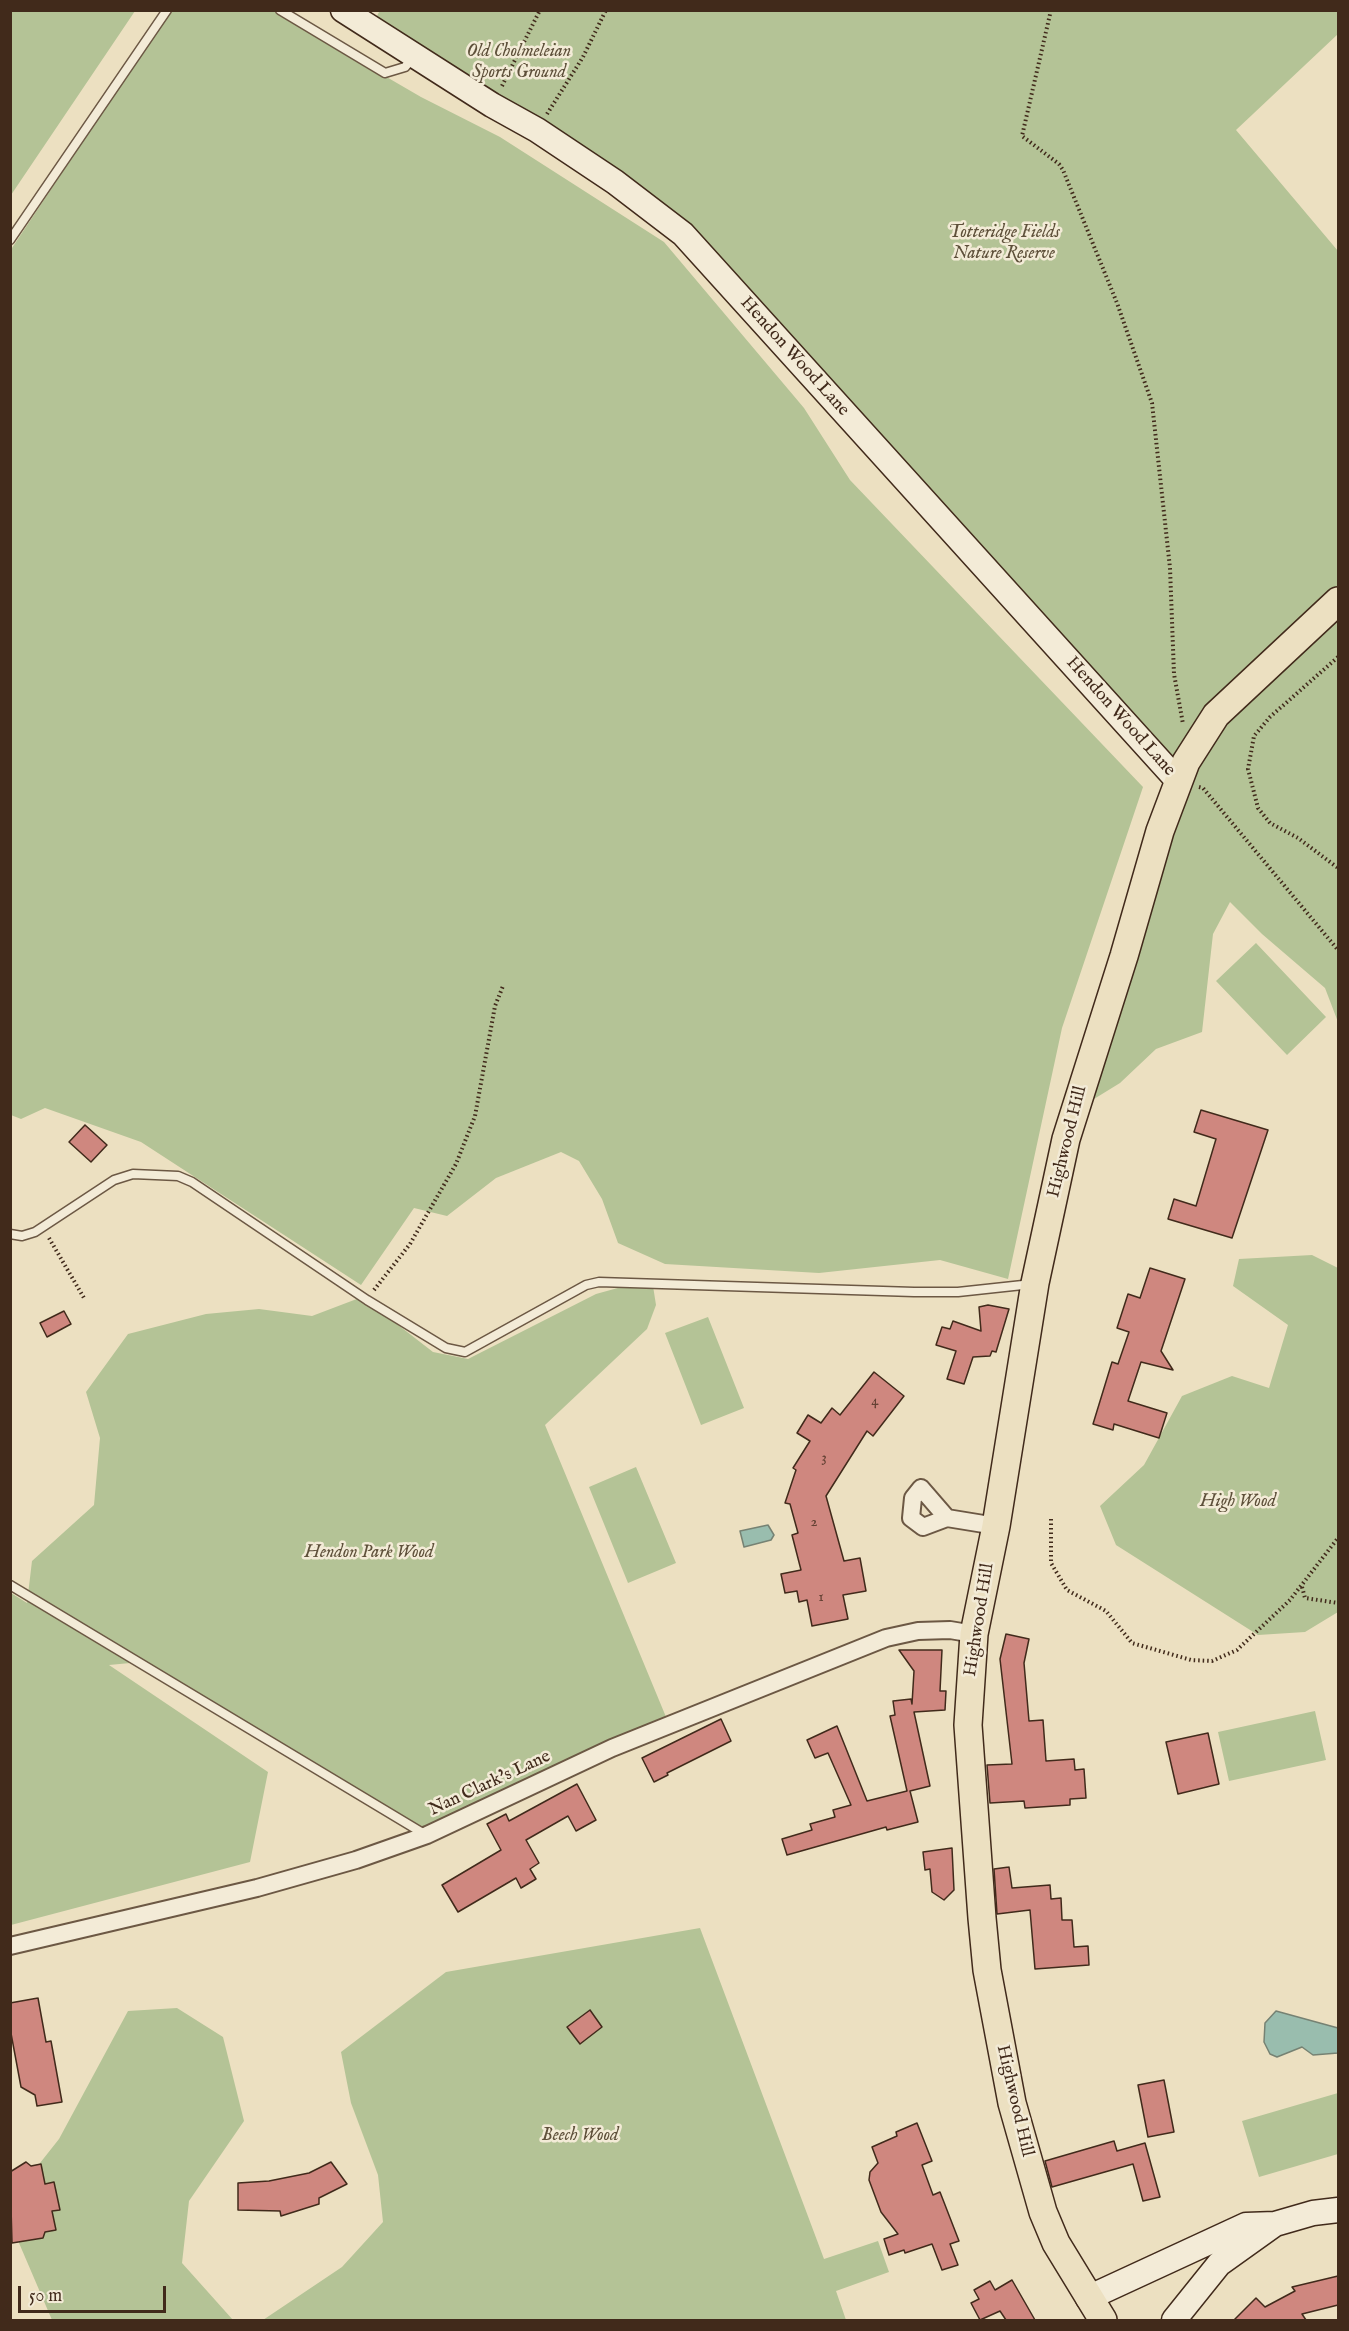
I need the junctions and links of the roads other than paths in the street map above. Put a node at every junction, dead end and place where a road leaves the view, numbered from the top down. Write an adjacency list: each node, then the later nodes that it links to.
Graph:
1 (167, 10): 5 (lane)
2 (280, 10): 4 (lane)
3 (343, 10): 4 (main road, Hendon Wood Lane)
4 (415, 56): 7 (main road, Hendon Wood Lane)
5 (10, 240)
6 (1338, 601): 7 (main road, Highwood Hill)
7 (1182, 771): 9 (main road, Highwood Hill)
8 (10, 1234): 9 (lane)
9 (1035, 1283): 11 (main road, Highwood Hill)
10 (947, 1518): 11 (street)
11 (996, 1527): 13 (main road, Highwood Hill)
12 (10, 1585): 14 (lane)
13 (974, 1634): 14 (street, Nan Clark's Lane); 18 (main road, Highwood Hill)
14 (427, 1835): 15 (street, Nan Clark's Lane)
15 (10, 1946)
16 (1338, 2210): 17 (main road)
17 (1275, 2224): 18 (main road); 20 (main road)
18 (1088, 2298): 19 (main road, Highwood Hill)
19 (1103, 2320)
20 (1174, 2320)

